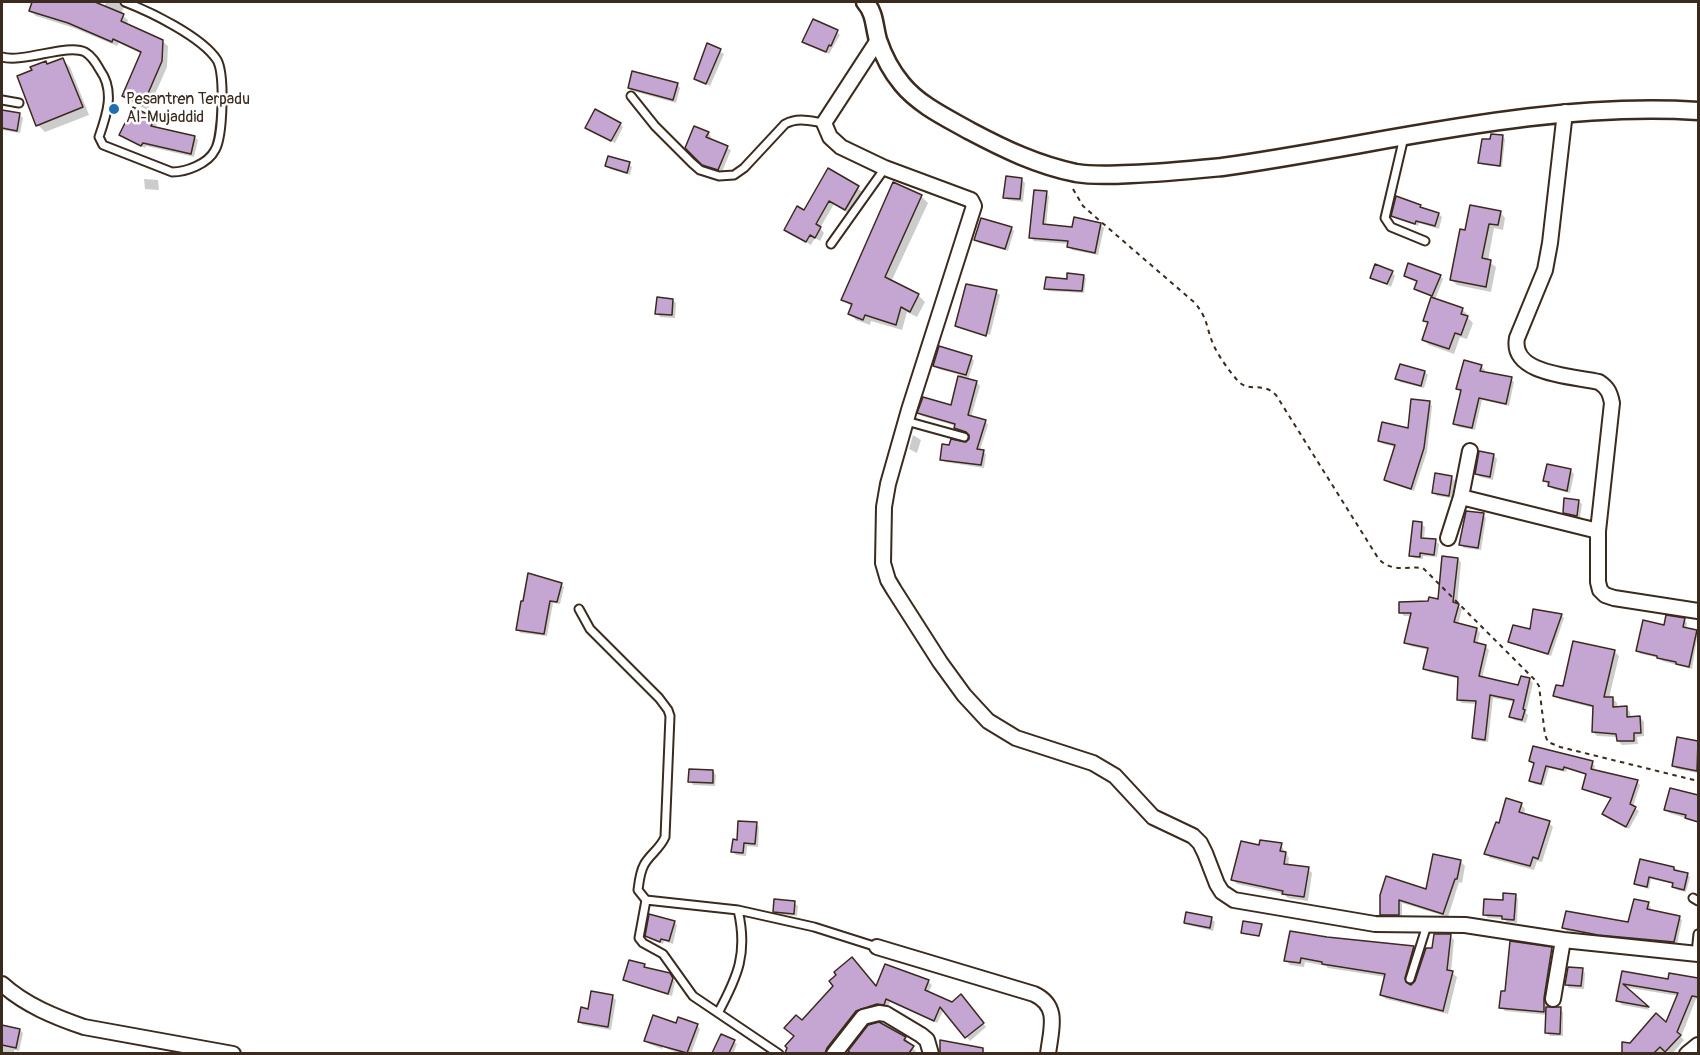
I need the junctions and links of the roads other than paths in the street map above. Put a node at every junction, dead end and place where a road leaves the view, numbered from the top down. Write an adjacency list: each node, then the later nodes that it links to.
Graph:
1 (125, 2): 4 (lane)
2 (865, 2): 3 (street)
3 (878, 40): 10 (street); 11 (street)
4 (2, 57)
5 (631, 96): 10 (lane)
6 (2, 100): 7 (lane)
7 (19, 104)
8 (1698, 111): 9 (street)
9 (1565, 112): 11 (street); 19 (street)
10 (824, 123): 12 (street)
11 (1404, 137): 13 (lane)
12 (885, 168): 14 (lane); 15 (street)
13 (1425, 241)
14 (831, 243)
15 (906, 421): 16 (lane); 25 (street)
16 (964, 437)
17 (1470, 451): 18 (street)
18 (1461, 497): 19 (street); 20 (street)
19 (1598, 531): 22 (street)
20 (1448, 538)
21 (579, 609): 23 (lane)
22 (1698, 611)
23 (646, 900): 24 (lane); 33 (lane)
24 (738, 910): 28 (lane); 33 (lane)
25 (1427, 925): 27 (street); 30 (lane)
26 (1698, 934): 29 (lane)
27 (1563, 940): 29 (street); 32 (street)
28 (877, 947): 39 (street)
29 (1697, 953)
30 (1410, 979)
31 (2, 984): 35 (street)
32 (1553, 999)
33 (718, 1013): 36 (lane)
34 (1698, 1045): 40 (street)
35 (233, 1053)
36 (779, 1053)
37 (834, 1053): 38 (street)
38 (931, 1053)
39 (1048, 1053)
40 (1687, 1053)

